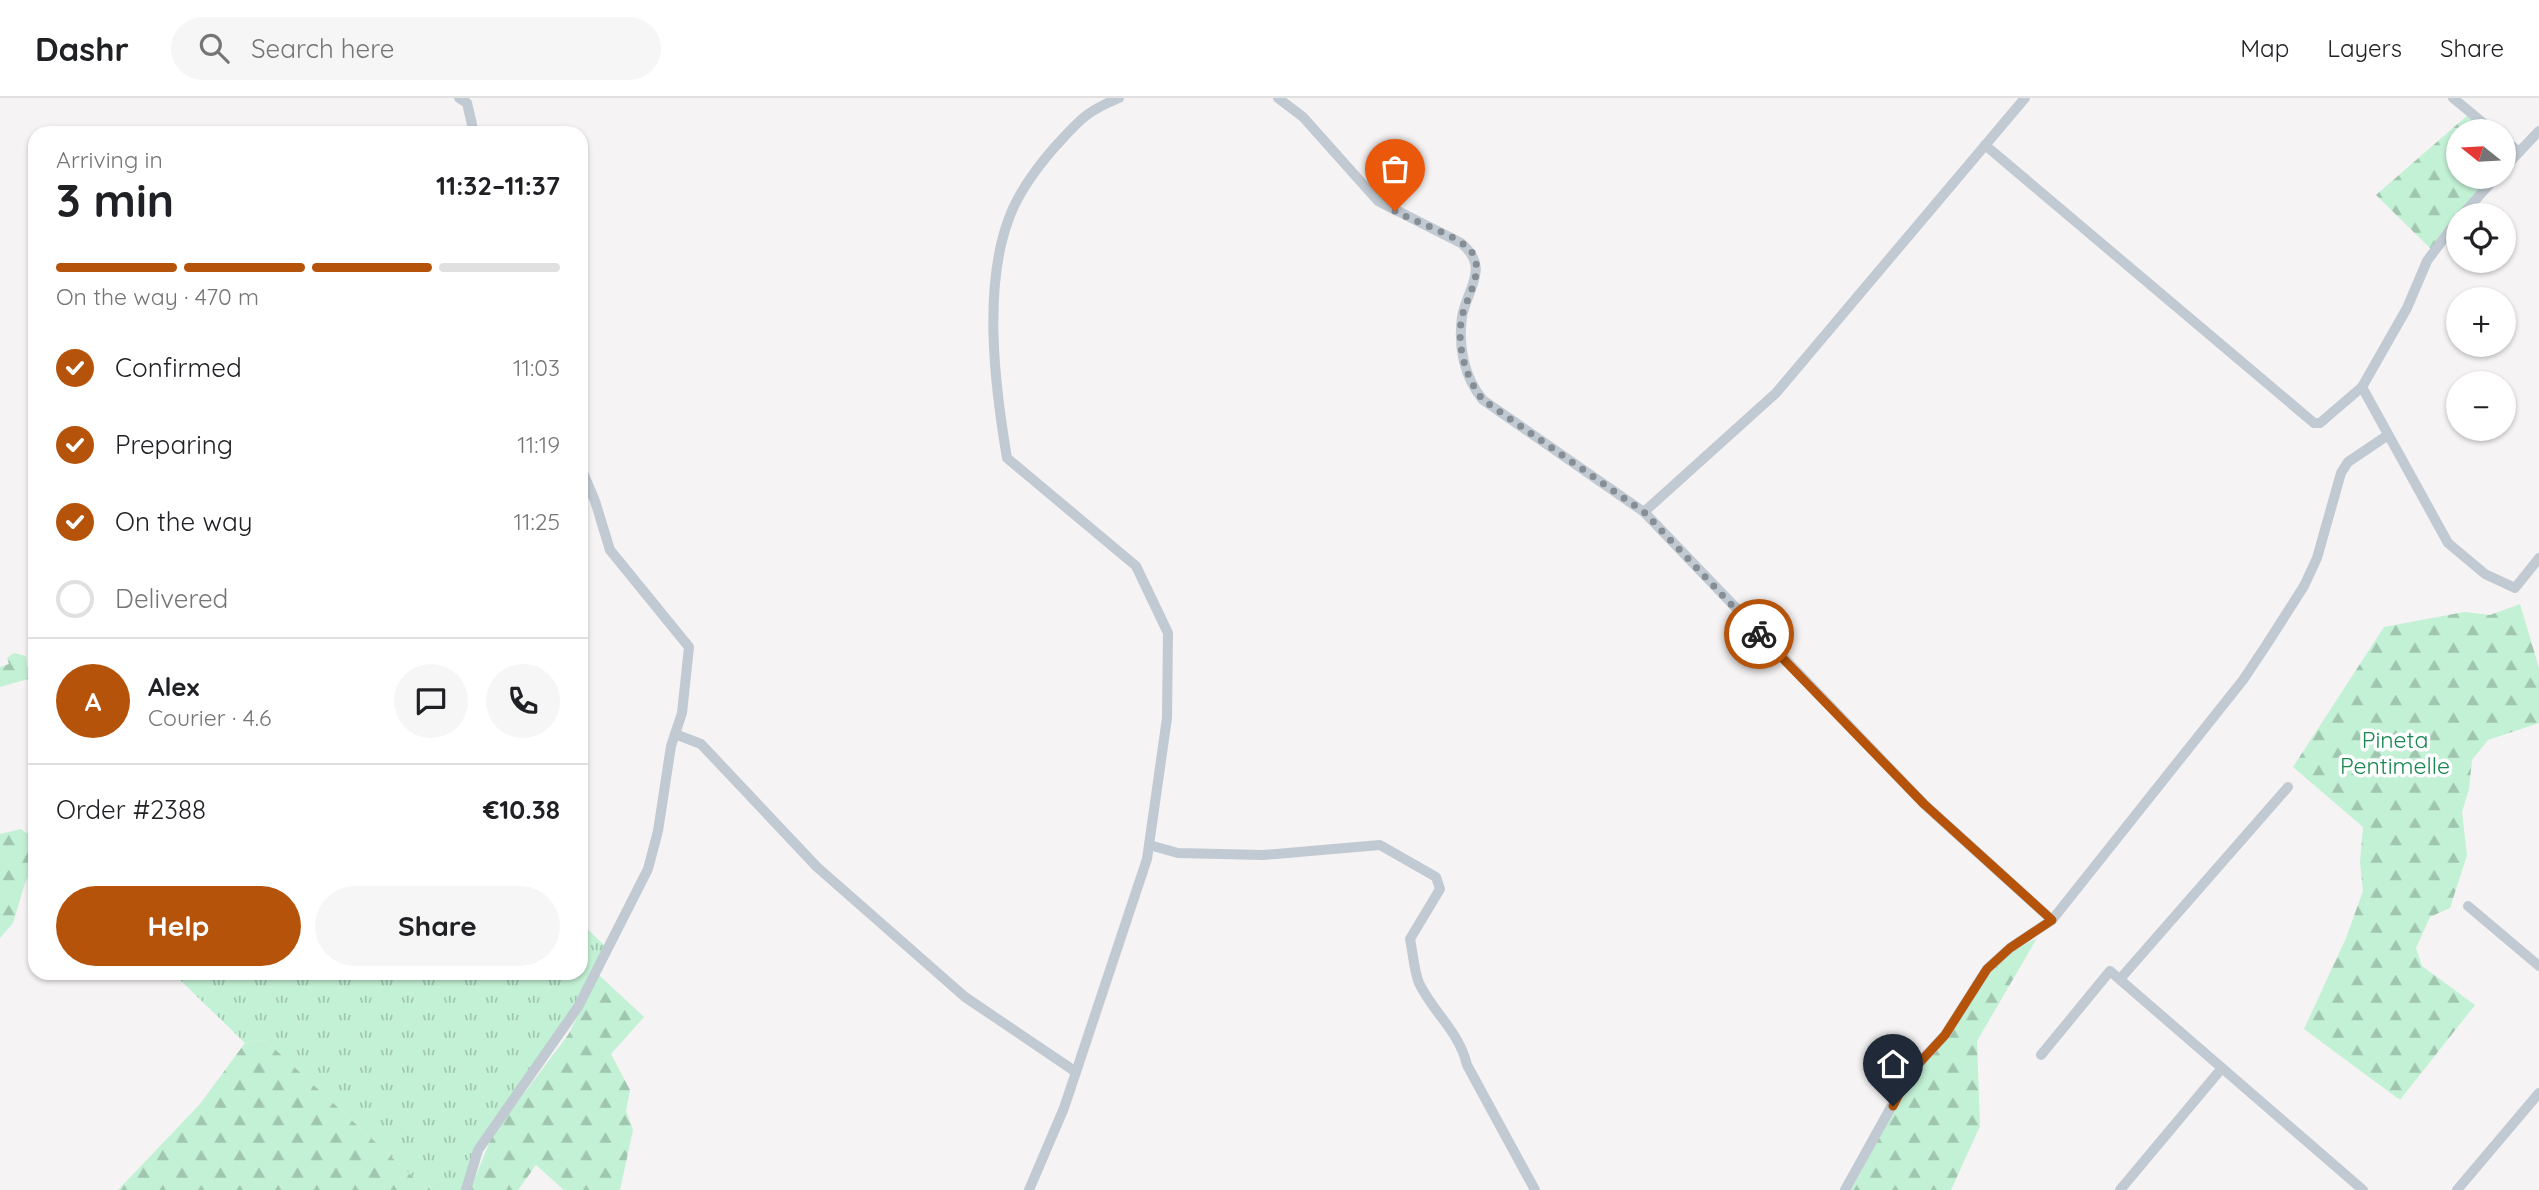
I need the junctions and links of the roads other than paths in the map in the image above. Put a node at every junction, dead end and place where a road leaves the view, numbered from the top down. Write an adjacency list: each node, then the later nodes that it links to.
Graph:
1 (459, 98): 7 (street)
2 (1119, 98): 23 (street)
3 (1279, 98): 19 (street)
4 (2025, 98): 9 (street)
5 (2453, 98): 6 (street)
6 (2478, 119)
7 (472, 126)
8 (2539, 131): 11 (street)
9 (1985, 145): 16 (street); 19 (street)
10 (2516, 150): 11 (street)
11 (2519, 152): 12 (street)
12 (2516, 155)
13 (2485, 189): 14 (street)
14 (2473, 203)
15 (2446, 236): 16 (street)
16 (2362, 387): 17 (street)
17 (2388, 435): 20 (street); 25 (street)
18 (588, 488): 21 (street)
19 (1644, 512): 25 (street)
20 (2539, 558)
21 (675, 734): 30 (street); 32 (street)
22 (2288, 787): 27 (street)
23 (1149, 845): 30 (street); 34 (street)
24 (2468, 906): 26 (street)
25 (2052, 920): 35 (street)
26 (2539, 966)
27 (2120, 979): 28 (street); 29 (street)
28 (2041, 1055)
29 (2222, 1068): 36 (street); 37 (street)
30 (1076, 1072): 33 (street)
31 (2539, 1093): 38 (street)
32 (466, 1190)
33 (1028, 1190)
34 (1535, 1190)
35 (1845, 1190)
36 (2120, 1190)
37 (2363, 1190)
38 (2457, 1190)

